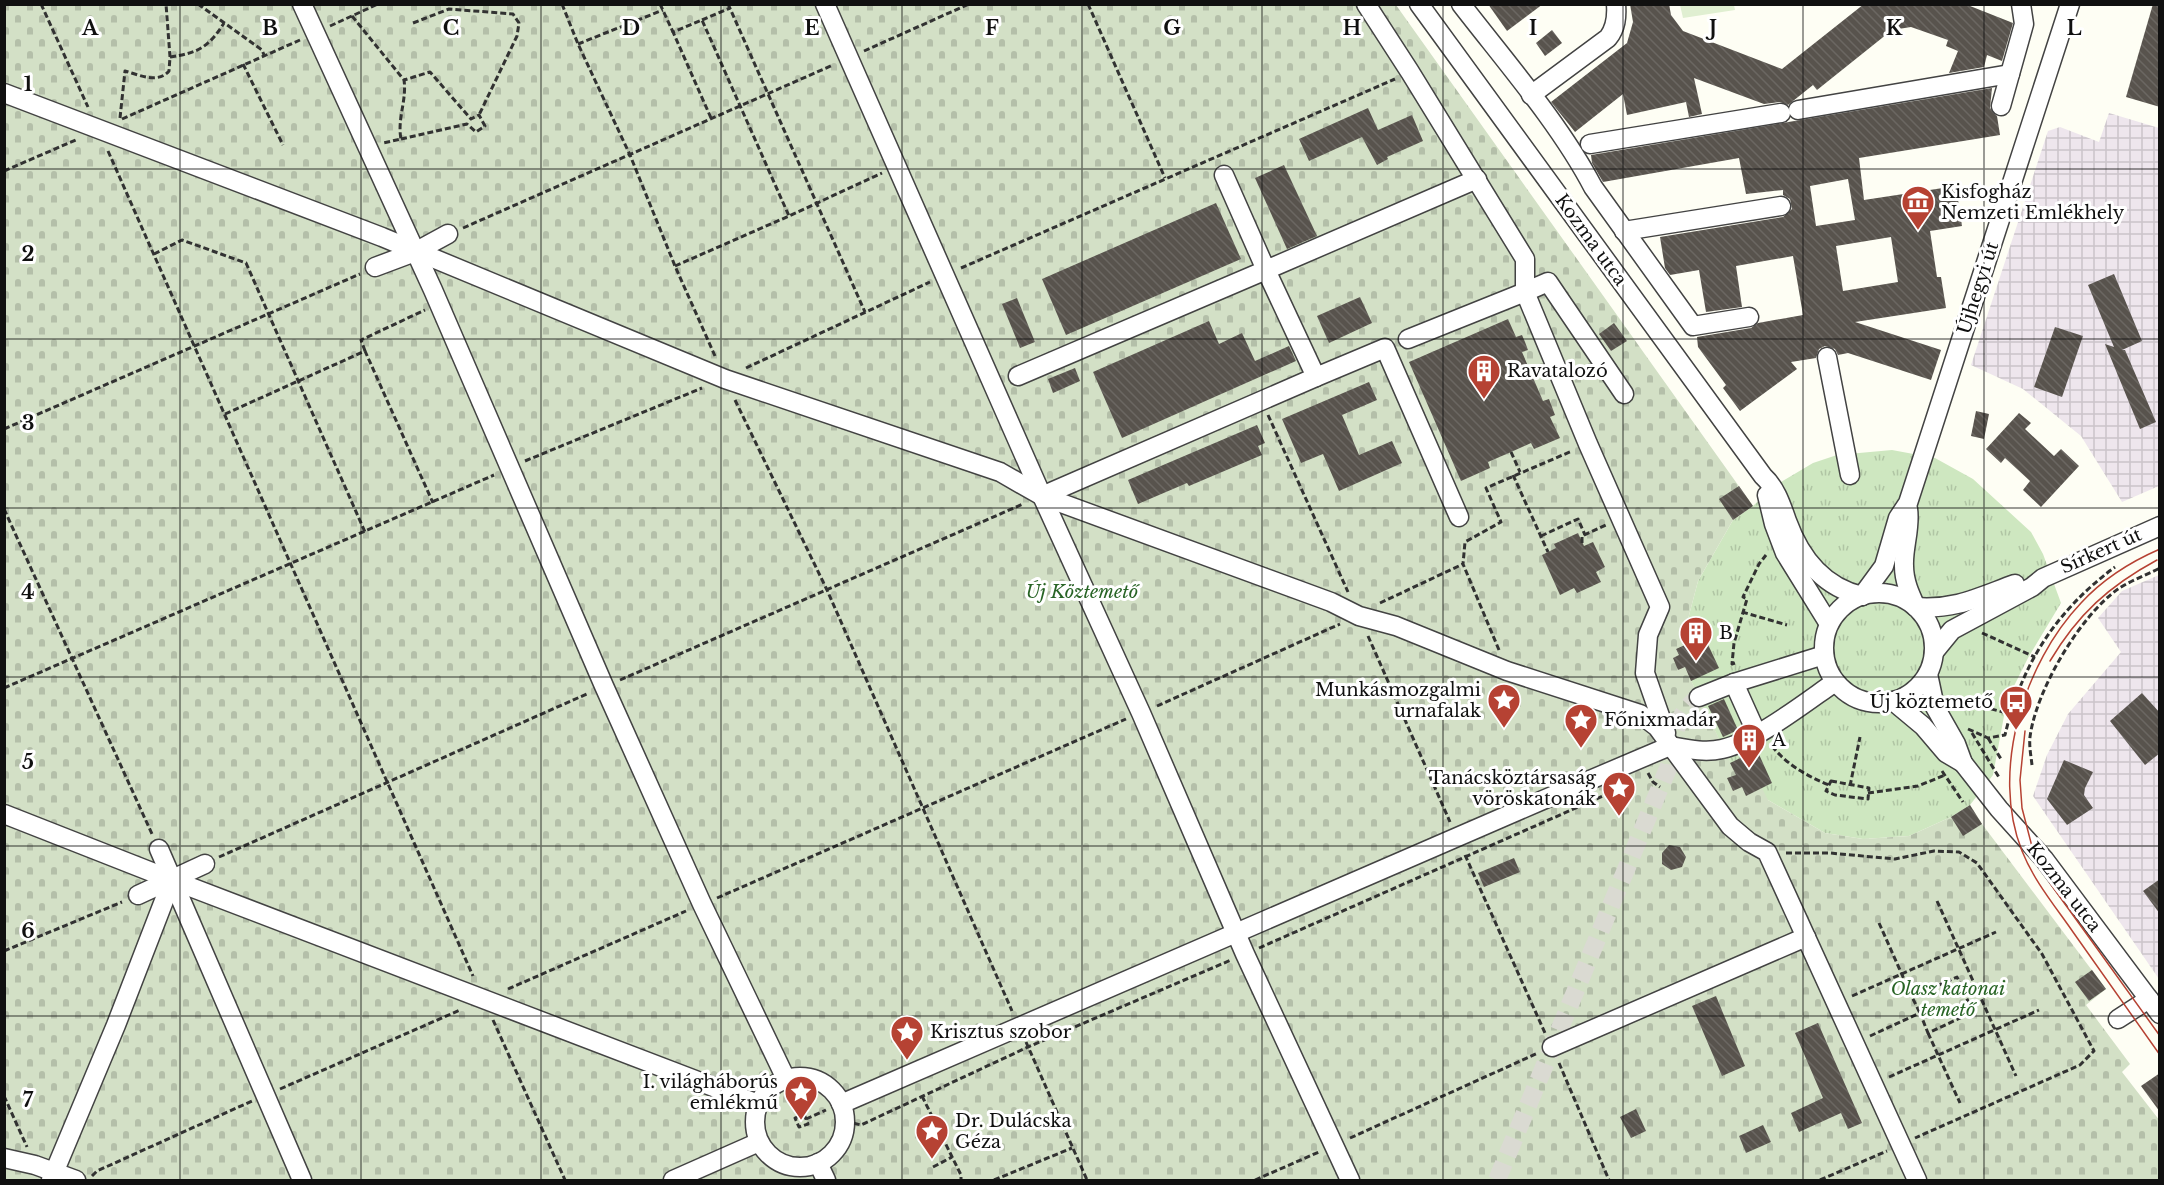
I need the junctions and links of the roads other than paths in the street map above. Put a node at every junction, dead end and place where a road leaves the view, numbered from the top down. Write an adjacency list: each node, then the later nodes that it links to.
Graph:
1 (302, 4): 19 (street)
2 (825, 4): 31 (street)
3 (1366, 4): 15 (street)
4 (1419, 4): 30 (street, Kozma utca)
5 (1461, 4): 11 (street)
6 (1616, 4): 11 (street)
7 (2021, 4): 9 (street)
8 (2070, 4): 32 (street, Újhegyi út)
9 (2010, 74): 12 (street); 13 (street)
10 (4, 93): 19 (street)
11 (1531, 95): 17 (street)
12 (2001, 106)
13 (1590, 144)
14 (1224, 174): 21 (street)
15 (1477, 179): 21 (street); 22 (street)
16 (1780, 206): 17 (street)
17 (1624, 231): 23 (street)
18 (448, 234): 19 (street)
19 (415, 252): 20 (street); 31 (street); 60 (street)
20 (375, 267)
21 (1266, 270): 26 (street); 27 (street)
22 (1525, 292): 24 (street); 28 (street); 47 (street)
23 (1749, 317)
24 (1408, 339)
25 (1827, 357): 29 (street)
26 (1018, 376)
27 (1316, 377): 31 (street); 33 (street)
28 (1624, 394)
29 (1850, 475)
30 (1763, 476): 36 (street, Kozma utca); 38 (street, Kozma utca)
31 (1041, 496): 47 (street); 54 (street)
32 (1908, 503): 36 (street, Újhegyi út); 37 (street, Újhegyi út)
33 (1459, 517)
34 (2160, 526): 35 (street, Sírkert út)
35 (2043, 578): 37 (street, Sírkert út); 39 (street, Sírkert út)
36 (1862, 596): 37 (street, Kozma utca); 38 (street, Kozma utca)
37 (1916, 607): 39 (street, Kozma utca)
38 (1829, 624): 40 (street)
39 (1934, 652): 41 (street, Kozma utca)
40 (1824, 655): 42 (street); 43 (street)
41 (1928, 674): 45 (street, Kozma utca); 48 (street, Kozma utca)
42 (1734, 682): 44 (street); 46 (street)
43 (1835, 682): 45 (street); 46 (street)
44 (1699, 697)
45 (1893, 701): 48 (street, Kozma utca)
46 (1757, 734): 47 (street)
47 (1671, 746): 54 (street); 55 (street)
48 (1963, 763): 56 (street, Kozma utca)
49 (4, 814): 52 (street)
50 (159, 849): 52 (street)
51 (205, 864): 52 (street)
52 (172, 880): 53 (street); 61 (street); 67 (street); 69 (street)
53 (138, 896)
54 (1236, 934): 62 (street); 72 (street)
55 (1806, 937): 59 (street); 73 (street)
56 (2149, 999): 57 (street, Kozma utca); 58 (street)
57 (2160, 1014)
58 (2118, 1019)
59 (1552, 1047)
60 (786, 1079): 61 (street); 62 (street)
61 (758, 1104): 63 (street)
62 (841, 1104): 65 (street)
63 (759, 1142): 66 (street); 70 (street)
64 (4, 1158): 67 (street)
65 (818, 1163): 66 (street); 71 (street)
66 (780, 1172)
67 (52, 1176): 68 (street)
68 (76, 1180)
69 (302, 1180)
70 (674, 1180)
71 (826, 1180)
72 (1350, 1180)
73 (1917, 1180)

